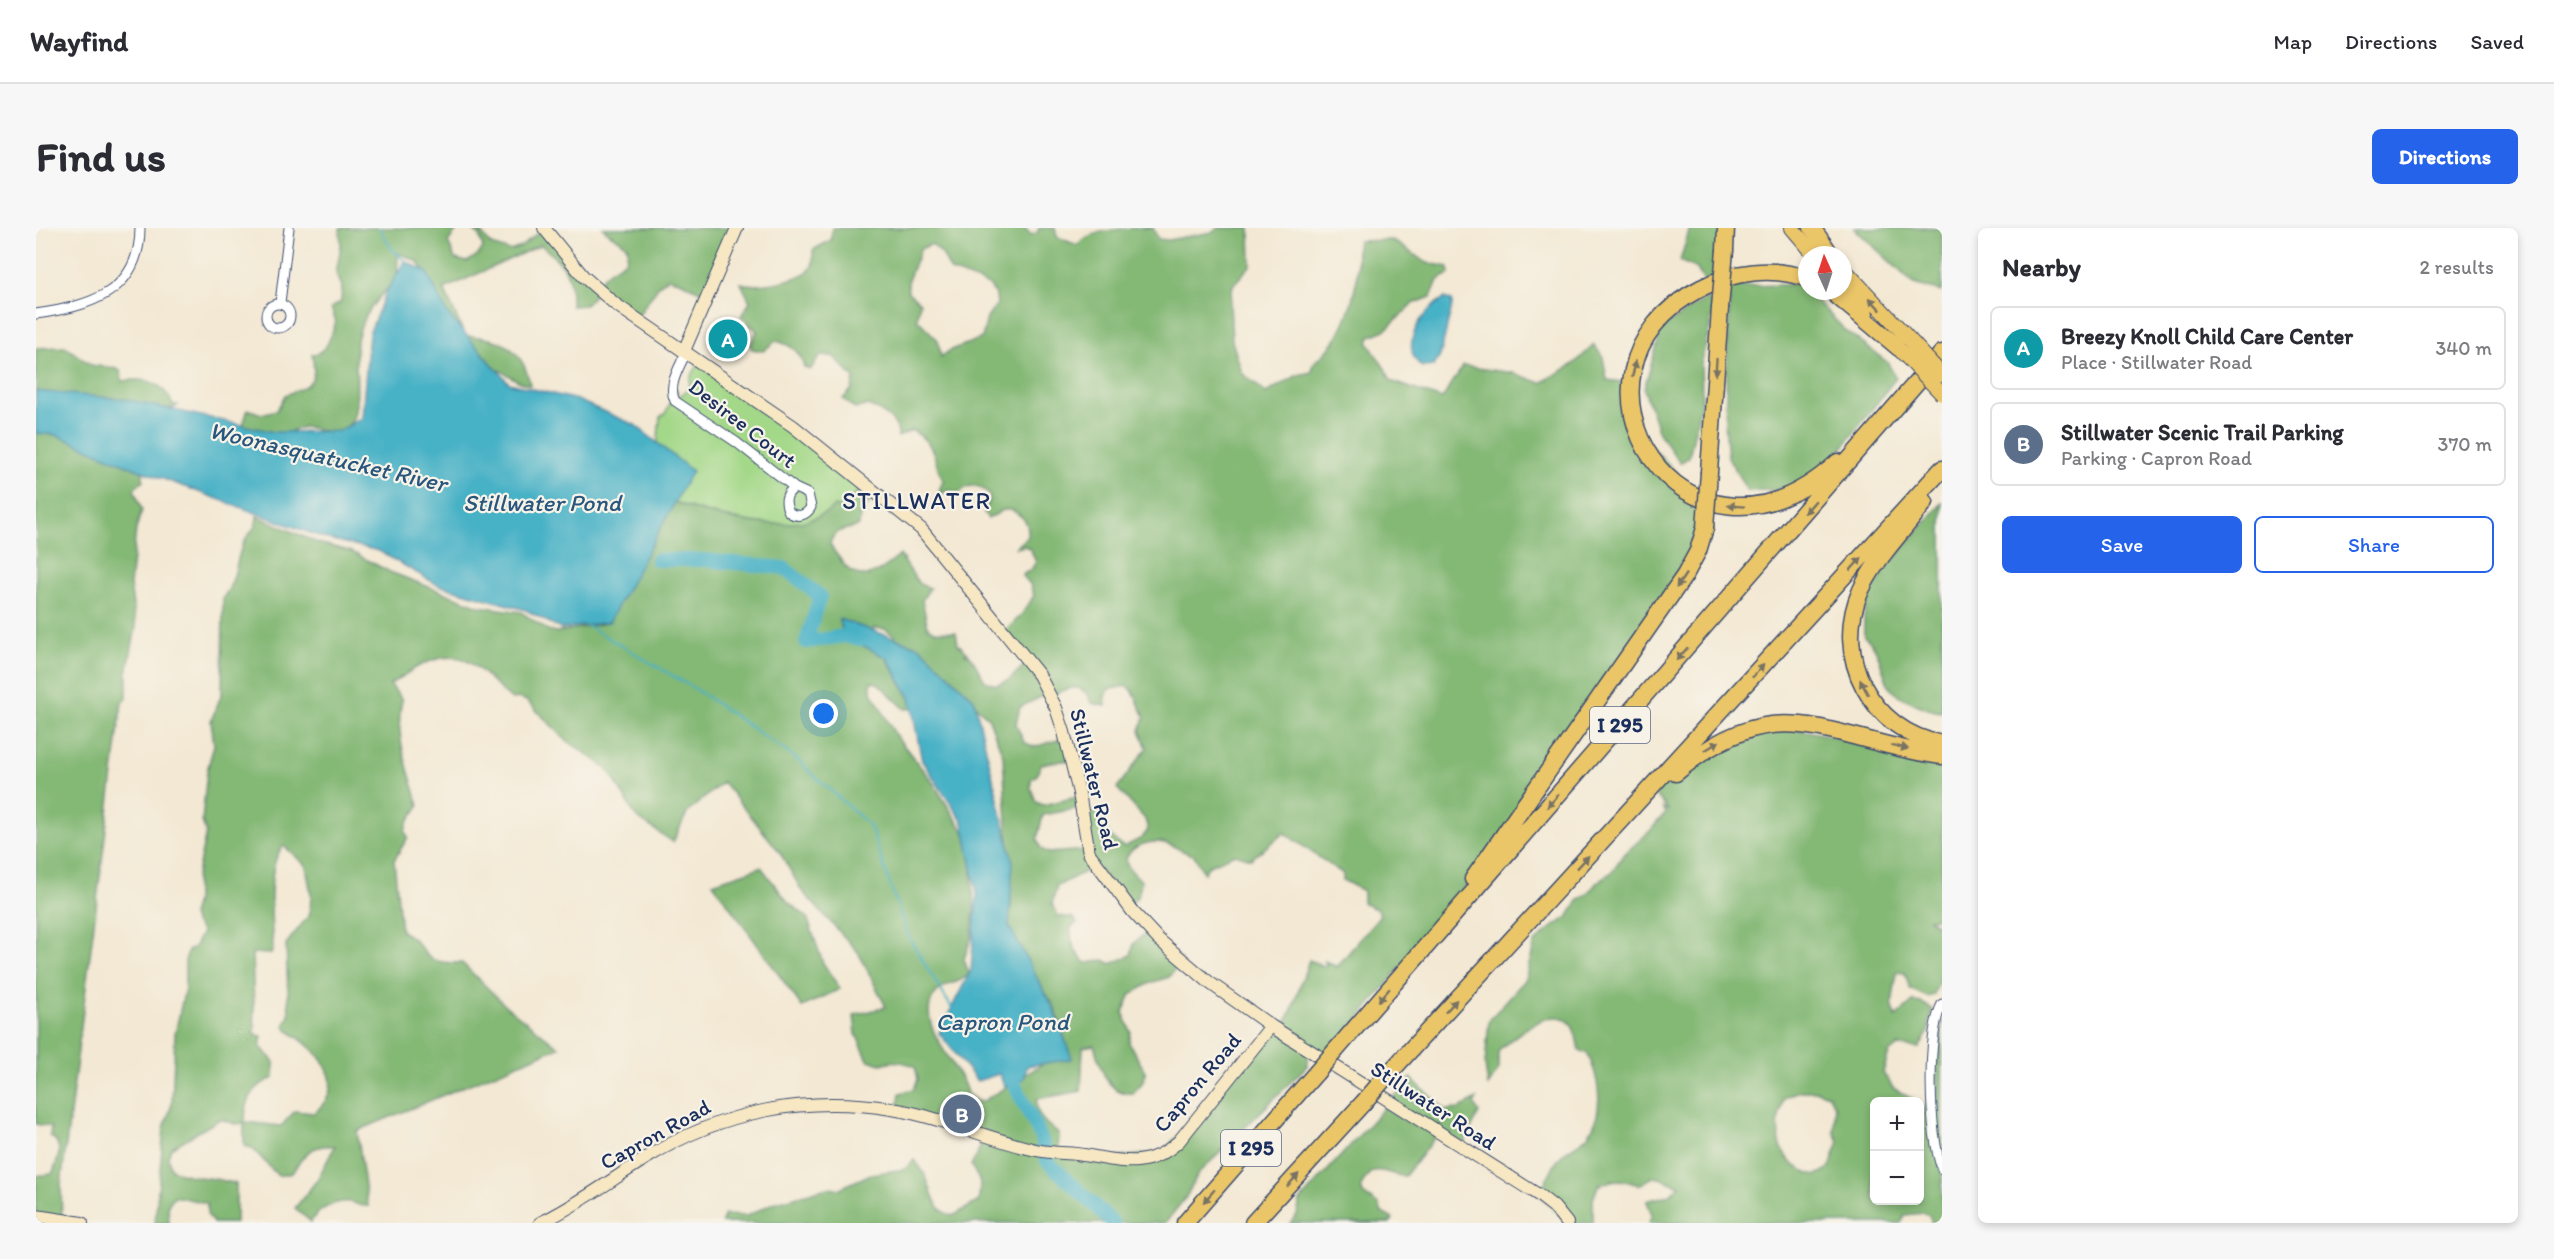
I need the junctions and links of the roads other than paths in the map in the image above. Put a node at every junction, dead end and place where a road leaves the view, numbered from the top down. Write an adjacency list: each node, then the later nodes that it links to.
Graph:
1 (140, 228): 15 (street)
2 (289, 228): 14 (street)
3 (544, 228): 17 (street, Stillwater Road)
4 (737, 228): 17 (street)
5 (1726, 228): 27 (highway, one-way to 27, bridge)
6 (1792, 228): 8 (main road)
7 (1810, 228): 9 (highway)
8 (1815, 246)
9 (1820, 246)
10 (1798, 277): 20 (highway, one-way to 10)
11 (1852, 280): 16 (main road, one-way to 11)
12 (1852, 296): 16 (main road)
13 (1843, 300): 16 (highway)
14 (280, 303)
15 (36, 314)
16 (1903, 346): 18 (main road, bridge); 19 (main road, bridge)
17 (685, 351): 23 (street, Desiree Court); 29 (street, Stillwater Road)
18 (1940, 361): 20 (highway, I 295)
19 (1942, 394)
20 (1904, 400): 27 (highway, I 295, one-way to 27)
21 (1942, 469): 26 (highway, I 295, one-way to 21)
22 (1942, 479): 24 (highway, one-way to 22)
23 (795, 488)
24 (1942, 744)
25 (1942, 756): 26 (highway, one-way to 25)
26 (1619, 823): 35 (highway, I 295, one-way to 26, bridge)
27 (1404, 971): 34 (highway, I 295, one-way to 34, bridge)
28 (1942, 1004): 30 (street)
29 (1271, 1026): 33 (street, Capron Road); 36 (street, Stillwater Road)
30 (1942, 1169)
31 (36, 1216): 32 (street)
32 (82, 1223)
33 (540, 1223)
34 (1185, 1223)
35 (1253, 1223)
36 (1567, 1223)

